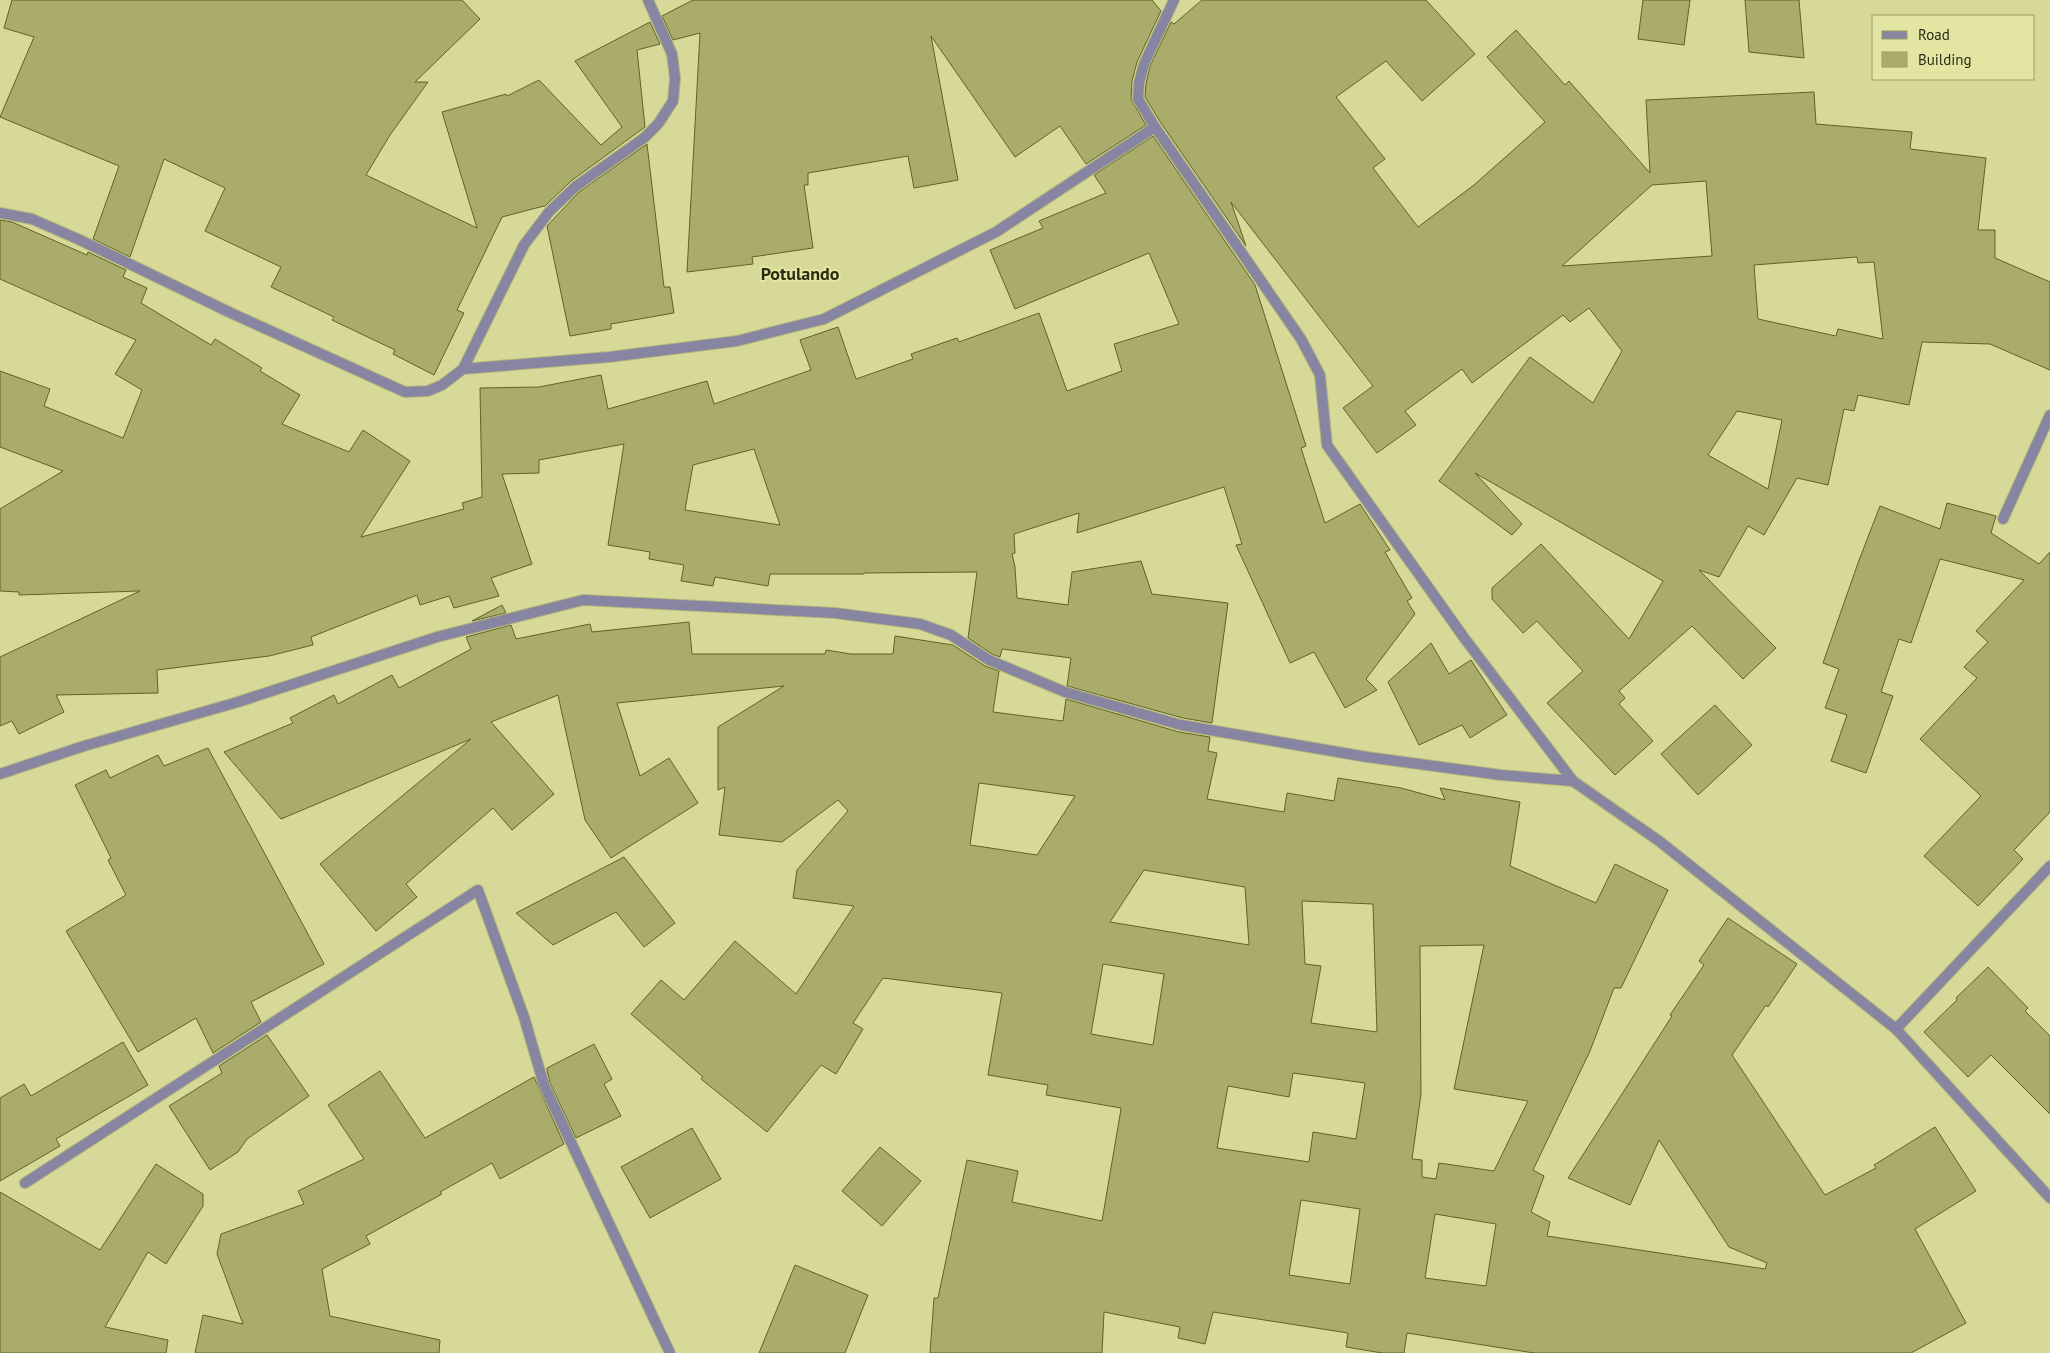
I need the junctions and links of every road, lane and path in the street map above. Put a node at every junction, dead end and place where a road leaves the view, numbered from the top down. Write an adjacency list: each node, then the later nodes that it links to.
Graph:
1 (648, 0): 5 (street)
2 (1174, 0): 3 (street)
3 (1155, 127): 5 (street); 9 (street)
4 (0, 213): 5 (street)
5 (463, 369)
6 (2050, 415): 7 (street)
7 (2003, 519)
8 (0, 774): 9 (street)
9 (1573, 781): 11 (street)
10 (2050, 866): 11 (street)
11 (1896, 1029): 13 (street)
12 (24, 1183): 14 (street)
13 (2050, 1198)
14 (670, 1353)

